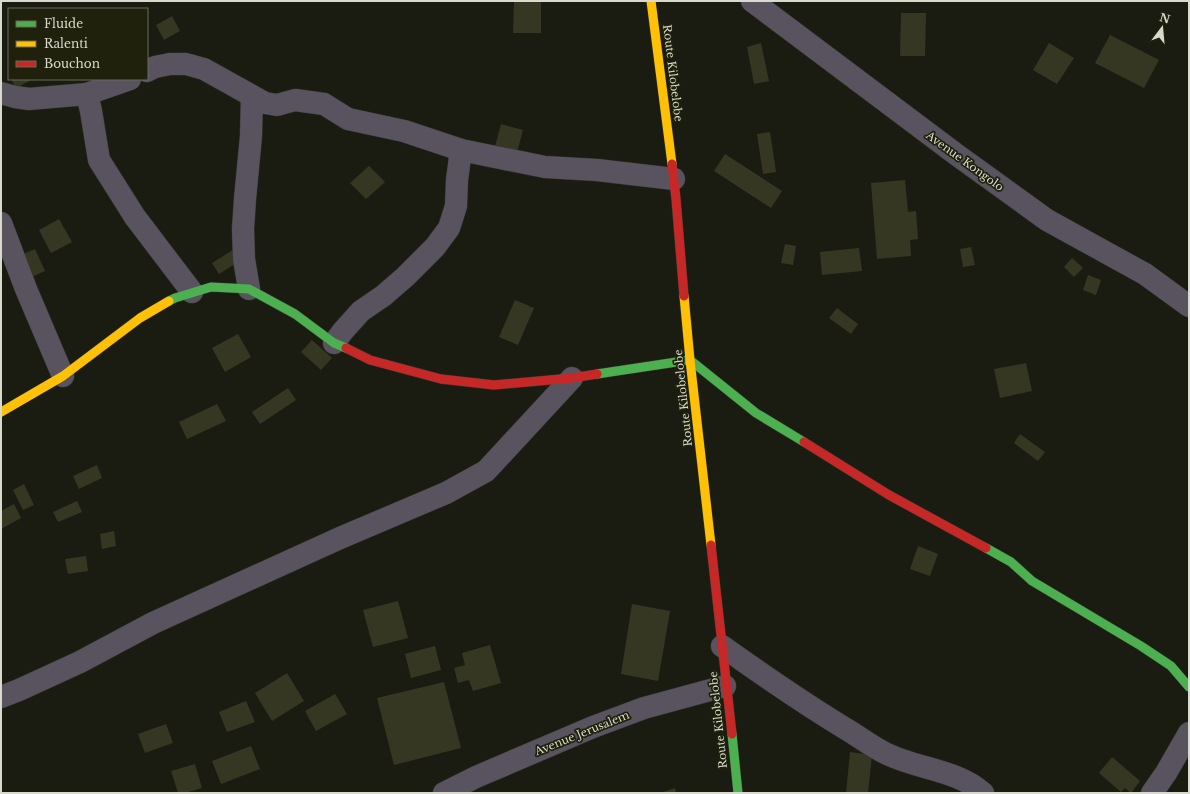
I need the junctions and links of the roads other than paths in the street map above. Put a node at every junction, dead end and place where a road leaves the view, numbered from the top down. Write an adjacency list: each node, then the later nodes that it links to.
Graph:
1 (652, 1): 9 (street, Route Kilobelobe)
2 (752, 1): 13 (street, Avenue Kongolo)
3 (148, 71): 7 (street)
4 (127, 80): 6 (street)
5 (1, 93): 6 (street)
6 (87, 94): 12 (street)
7 (252, 96): 8 (street); 11 (street)
8 (461, 150): 9 (street); 14 (street)
9 (674, 179): 15 (street, Route Kilobelobe)
10 (1, 223): 16 (street)
11 (249, 289): 12 (street); 14 (street)
12 (192, 292): 16 (street)
13 (1189, 306)
14 (334, 343): 17 (street)
15 (690, 360): 17 (street); 19 (street, Route Kilobelobe); 21 (street)
16 (63, 376): 18 (street)
17 (572, 378): 22 (street)
18 (1, 412)
19 (722, 646): 20 (street, Route Kilobelobe); 24 (street)
20 (725, 686): 25 (street, Avenue Jerusalem); 26 (street, Route Kilobelobe)
21 (1189, 687)
22 (1, 697)
23 (1189, 732): 28 (street)
24 (945, 783): 27 (street)
25 (444, 793)
26 (738, 793)
27 (983, 793)
28 (1152, 793)

